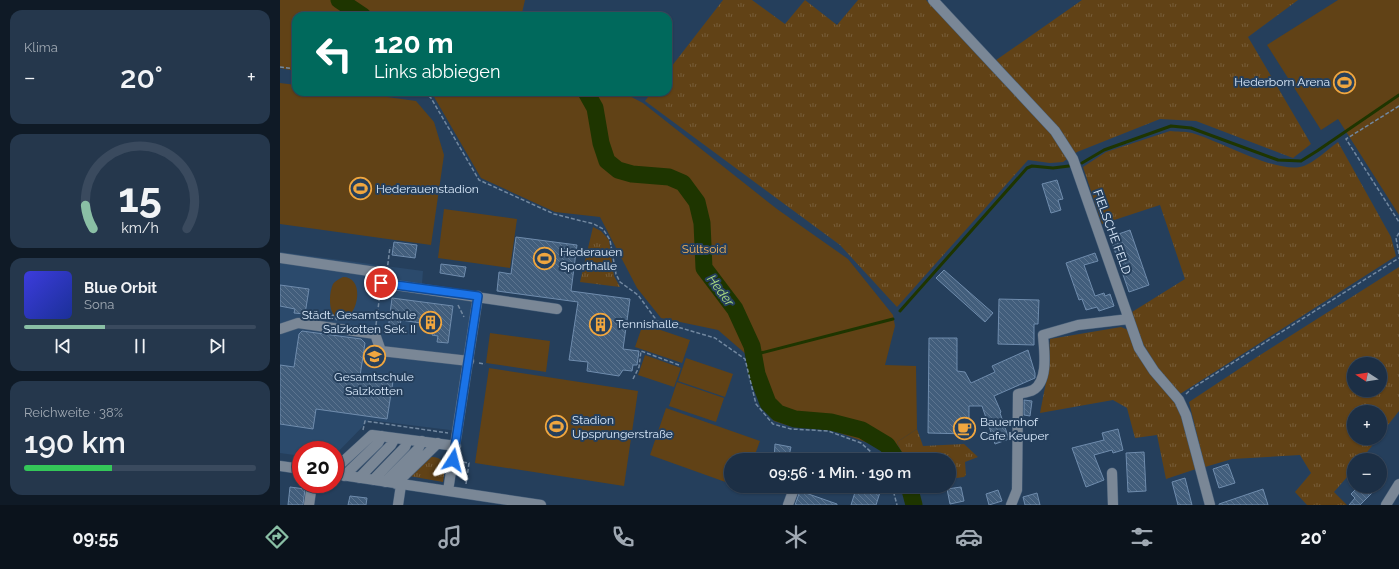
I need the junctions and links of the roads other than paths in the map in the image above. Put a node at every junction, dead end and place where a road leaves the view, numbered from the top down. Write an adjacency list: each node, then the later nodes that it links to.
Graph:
1 (933, 0): 5 (street, FIELSCHE FELD)
2 (280, 258): 3 (street)
3 (478, 296): 4 (street); 7 (street)
4 (557, 309)
5 (1129, 319): 32 (street); 34 (street, FIELSCHE FELD)
6 (280, 329): 7 (street)
7 (469, 361): 13 (street)
8 (382, 436): 9 (street); 14 (street); 17 (street)
9 (395, 438): 10 (street); 20 (street)
10 (408, 440): 11 (street); 21 (street)
11 (422, 441): 12 (street); 22 (street)
12 (438, 443): 13 (street); 23 (street)
13 (456, 446): 25 (street)
14 (344, 461)
15 (280, 466): 16 (street)
16 (292, 468)
17 (344, 472)
18 (1112, 474): 33 (street)
19 (344, 476): 20 (street)
20 (359, 478): 21 (street)
21 (373, 480): 22 (street)
22 (385, 482): 23 (street)
23 (399, 484): 25 (street); 29 (street)
24 (1399, 484): 35 (street)
25 (448, 491): 30 (street)
26 (311, 493): 28 (street)
27 (792, 493): 31 (street)
28 (309, 505)
29 (398, 505)
30 (541, 505)
31 (788, 505)
32 (1011, 505)
33 (1113, 505)
34 (1210, 505)
35 (1386, 505)

